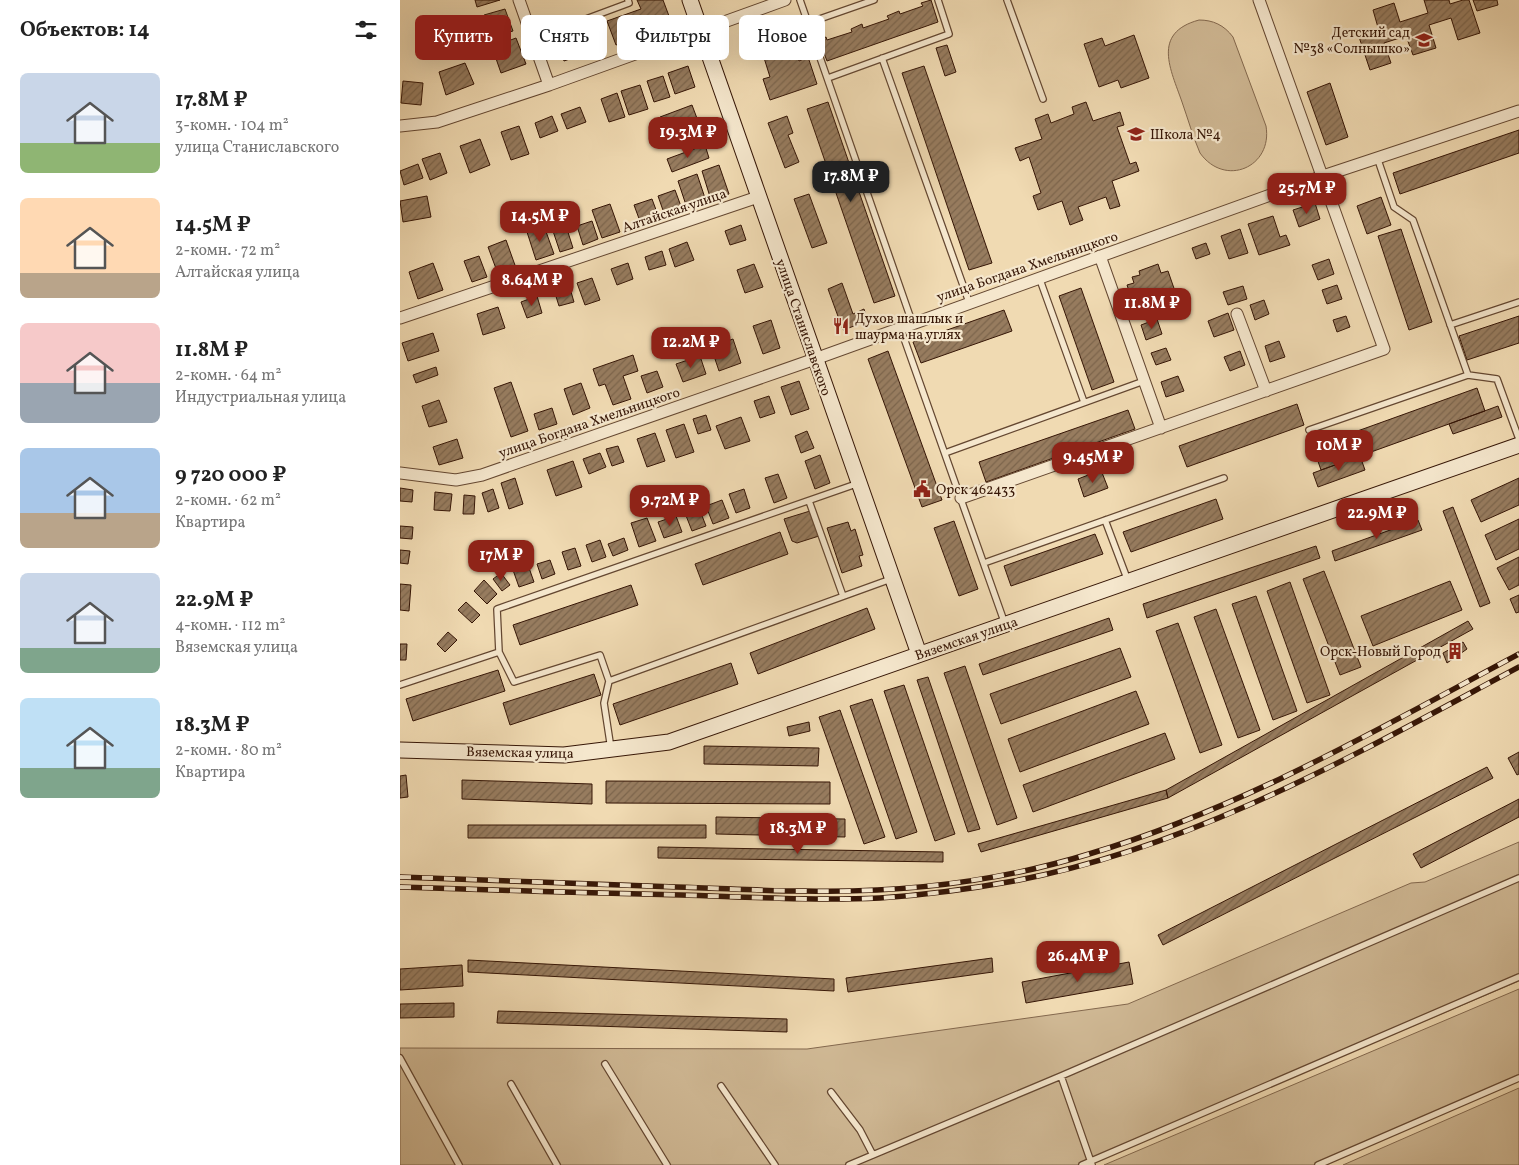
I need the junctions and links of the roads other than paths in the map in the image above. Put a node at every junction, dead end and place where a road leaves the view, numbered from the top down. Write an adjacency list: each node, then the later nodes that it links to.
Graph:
1 (519, 0): 20 (street)
2 (628, 0): 10 (lane)
3 (690, 0): 11 (main road, улица Станиславского)
4 (785, 0): 14 (street)
5 (800, 0): 12 (lane)
6 (874, 0): 13 (lane)
7 (938, 0): 15 (lane)
8 (1007, 0): 21 (lane)
9 (1259, 0): 25 (street)
10 (596, 15)
11 (695, 15)
12 (805, 15)
13 (825, 17)
14 (729, 20)
15 (882, 58): 19 (lane); 29 (lane)
16 (618, 60): 20 (street)
17 (710, 60): 26 (main road, улица Станиславского)
18 (821, 60): 19 (lane)
19 (828, 78): 33 (lane)
20 (549, 85): 23 (street)
21 (1043, 99)
22 (1519, 111): 24 (street, улица Богдана Хмельницкого)
23 (400, 126)
24 (1377, 157): 25 (street, улица Богдана Хмельницкого); 34 (lane)
25 (1323, 176): 27 (street, улица Богдана Хмельницкого); 39 (street)
26 (758, 197): 32 (street, Алтайская улица); 36 (main road, улица Станиславского)
27 (1100, 256): 28 (street, улица Богдана Хмельницкого); 38 (street)
28 (1039, 278): 29 (street, улица Богдана Хмельницкого); 40 (lane)
29 (970, 302): 33 (street, улица Богдана Хмельницкого)
30 (1519, 302): 34 (lane)
31 (1238, 314): 39 (street)
32 (400, 318)
33 (912, 322): 35 (street, улица Богдана Хмельницкого)
34 (1450, 325): 37 (lane)
35 (900, 327): 36 (street, улица Богдана Хмельницкого); 45 (lane)
36 (815, 359): 46 (street, улица Богдана Хмельницкого); 48 (main road, улица Станиславского)
37 (1468, 375): 42 (lane); 43 (lane)
38 (1144, 381): 40 (lane); 41 (street)
39 (1266, 391): 41 (street)
40 (1084, 402): 45 (lane)
41 (1162, 428): 49 (street)
42 (1309, 430)
43 (1519, 439)
44 (1519, 445): 54 (main road, Вяземская улица)
45 (945, 453): 49 (lane)
46 (400, 473)
47 (1224, 478): 51 (lane)
48 (859, 484): 50 (lane); 53 (main road, улица Станиславского)
49 (961, 498): 52 (lane)
50 (809, 501): 55 (lane); 57 (lane)
51 (1105, 520): 52 (lane); 54 (lane)
52 (984, 563): 56 (lane)
53 (893, 578): 55 (lane); 58 (main road, улица Станиславского)
54 (1128, 581): 56 (main road, Вяземская улица)
55 (843, 596): 59 (lane)
56 (1005, 624): 58 (main road, Вяземская улица)
57 (499, 652): 59 (lane); 60 (lane)
58 (919, 654): 61 (main road, Вяземская улица)
59 (609, 681): 61 (lane)
60 (400, 685)
61 (611, 749): 62 (main road, Вяземская улица)
62 (400, 750)
63 (1519, 878): 67 (lane)
64 (1519, 977): 73 (lane)
65 (400, 1058): 74 (lane)
66 (605, 1064): 76 (lane)
67 (1061, 1076): 72 (lane); 73 (lane)
68 (1519, 1078): 80 (lane)
69 (511, 1084): 75 (lane)
70 (721, 1086): 77 (lane)
71 (831, 1092): 72 (lane)
72 (873, 1155): 78 (lane)
73 (1091, 1163): 79 (lane)
74 (458, 1165)
75 (558, 1165)
76 (667, 1165)
77 (775, 1165)
78 (849, 1165)
79 (1082, 1165)
80 (1318, 1165)

